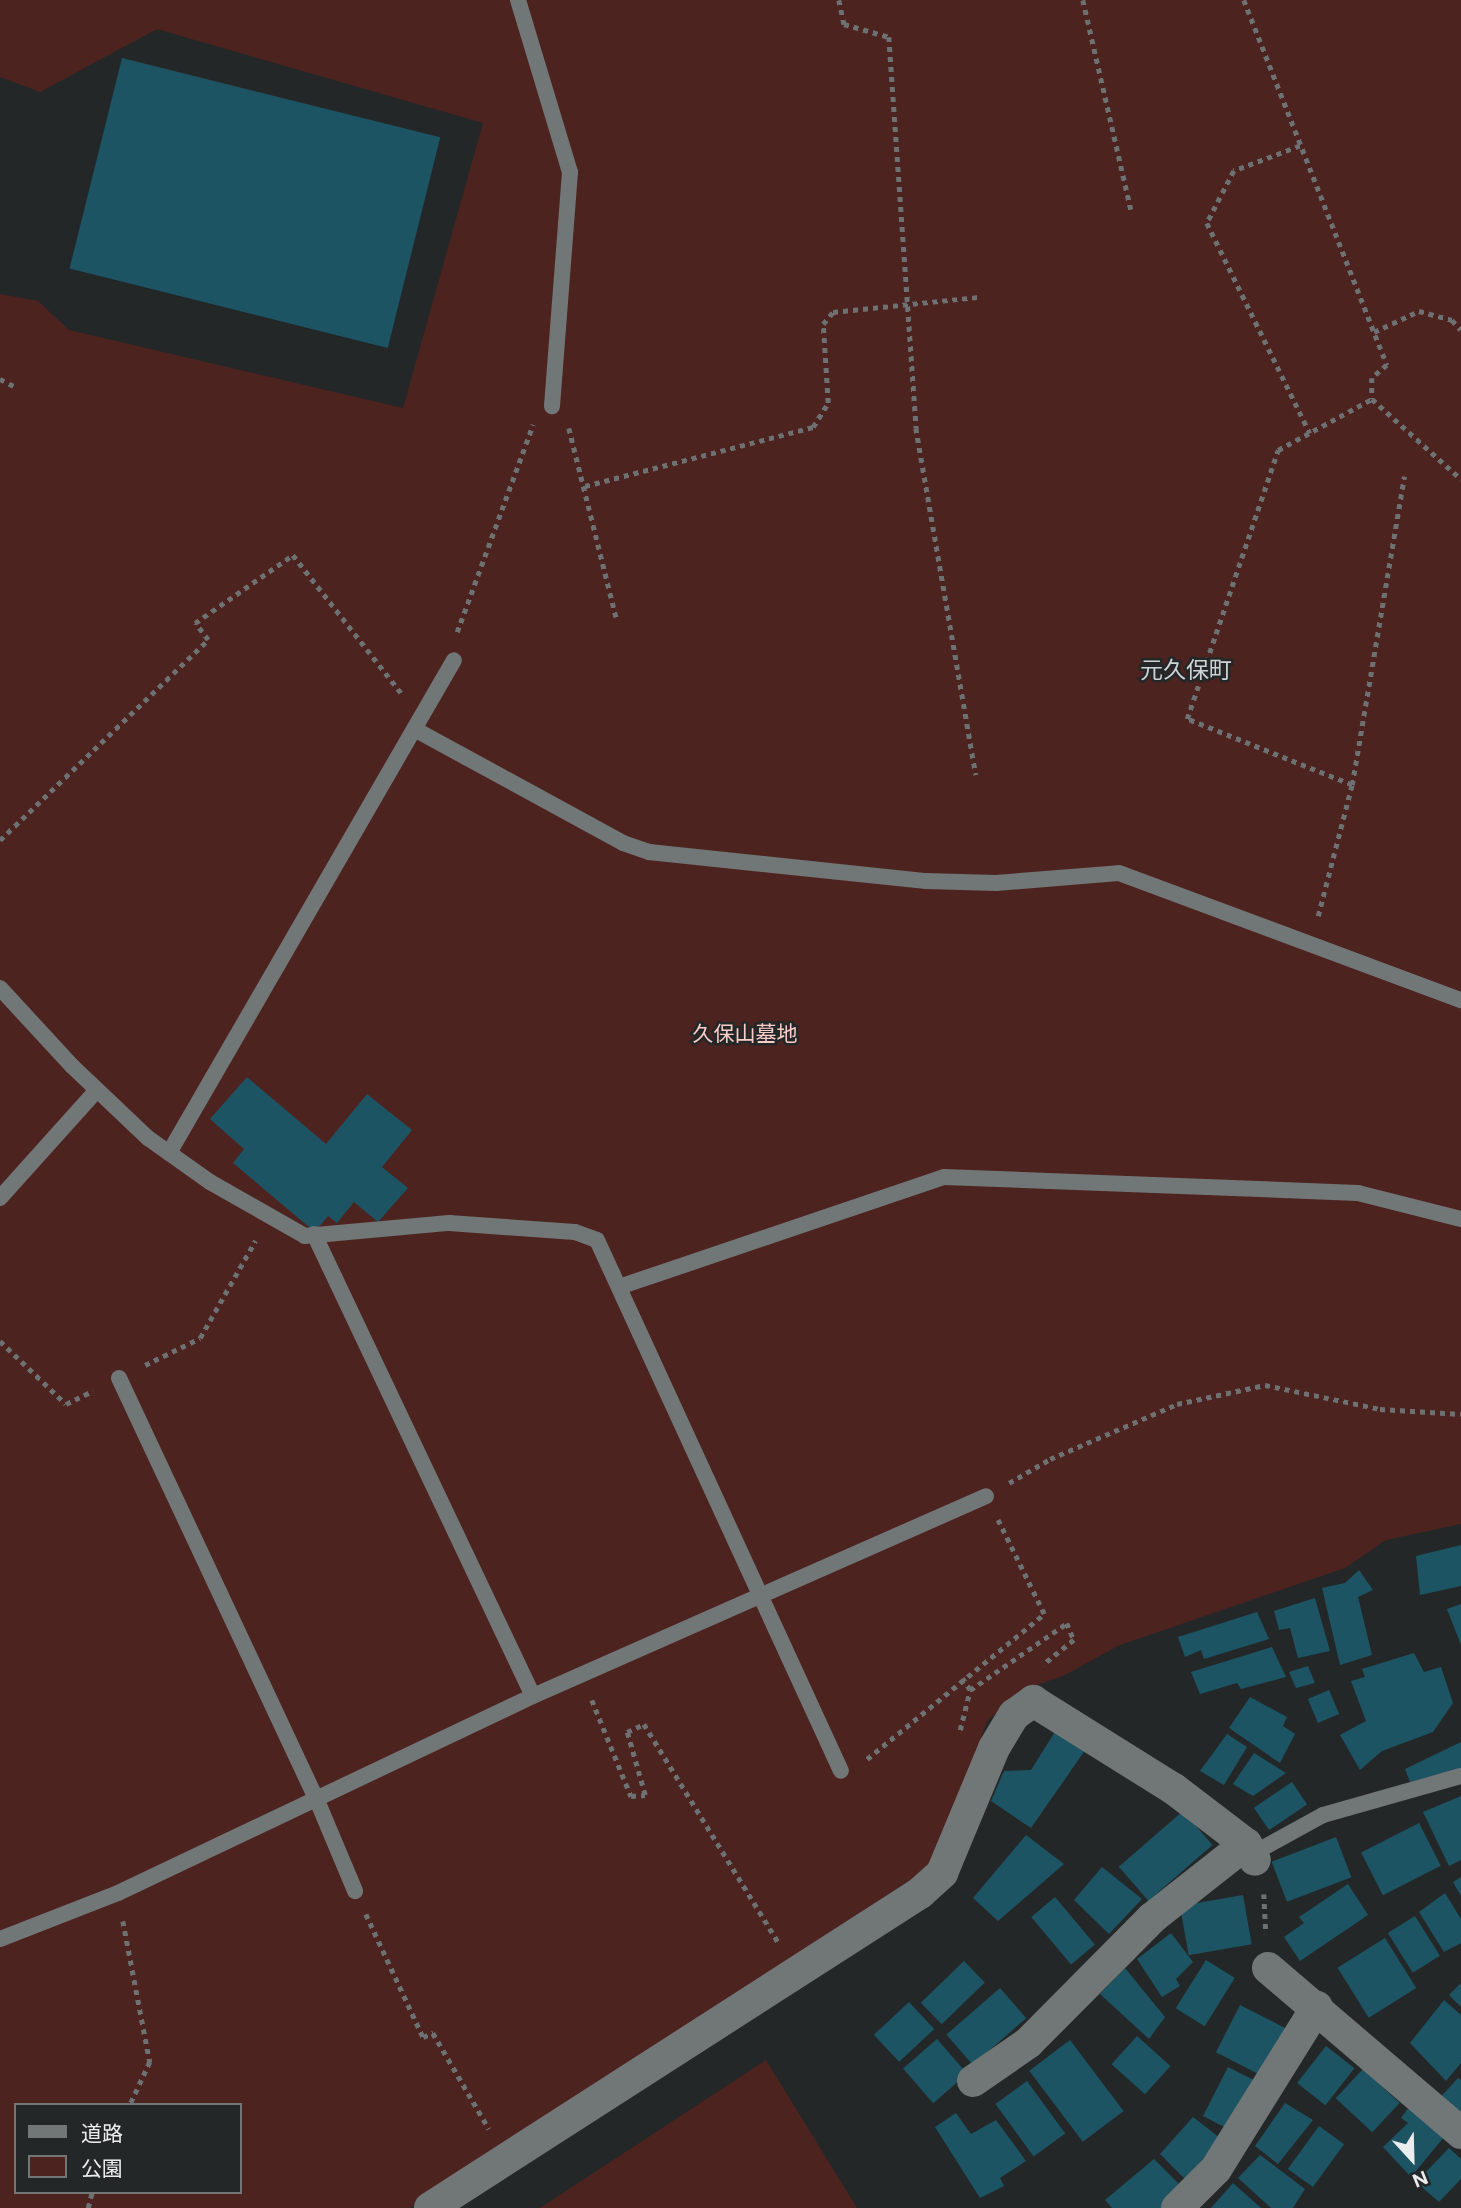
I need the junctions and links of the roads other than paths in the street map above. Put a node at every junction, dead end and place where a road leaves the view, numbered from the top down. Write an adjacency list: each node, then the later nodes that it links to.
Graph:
1 (518, 0): 2 (lane)
2 (552, 406)
3 (454, 660): 4 (lane)
4 (419, 725): 6 (lane); 8 (lane)
5 (0, 988): 7 (lane)
6 (1461, 1000)
7 (97, 1090): 8 (lane); 9 (lane)
8 (169, 1153): 11 (lane)
9 (0, 1198)
10 (1461, 1219): 12 (lane)
11 (314, 1234): 12 (lane); 16 (lane)
12 (619, 1287): 15 (lane)
13 (119, 1378): 19 (lane)
14 (986, 1496): 15 (lane)
15 (761, 1594): 16 (lane); 17 (lane)
16 (533, 1696): 19 (lane)
17 (841, 1771)
18 (1461, 1776): 20 (lane)
19 (316, 1798): 21 (lane); 22 (lane)
20 (1251, 1852): 25 (street); 27 (street)
21 (355, 1891)
22 (0, 1939)
23 (1268, 1968): 24 (street)
24 (1317, 2007): 26 (street); 28 (street)
25 (973, 2081)
26 (1461, 2133)
27 (430, 2208)
28 (1177, 2208)

